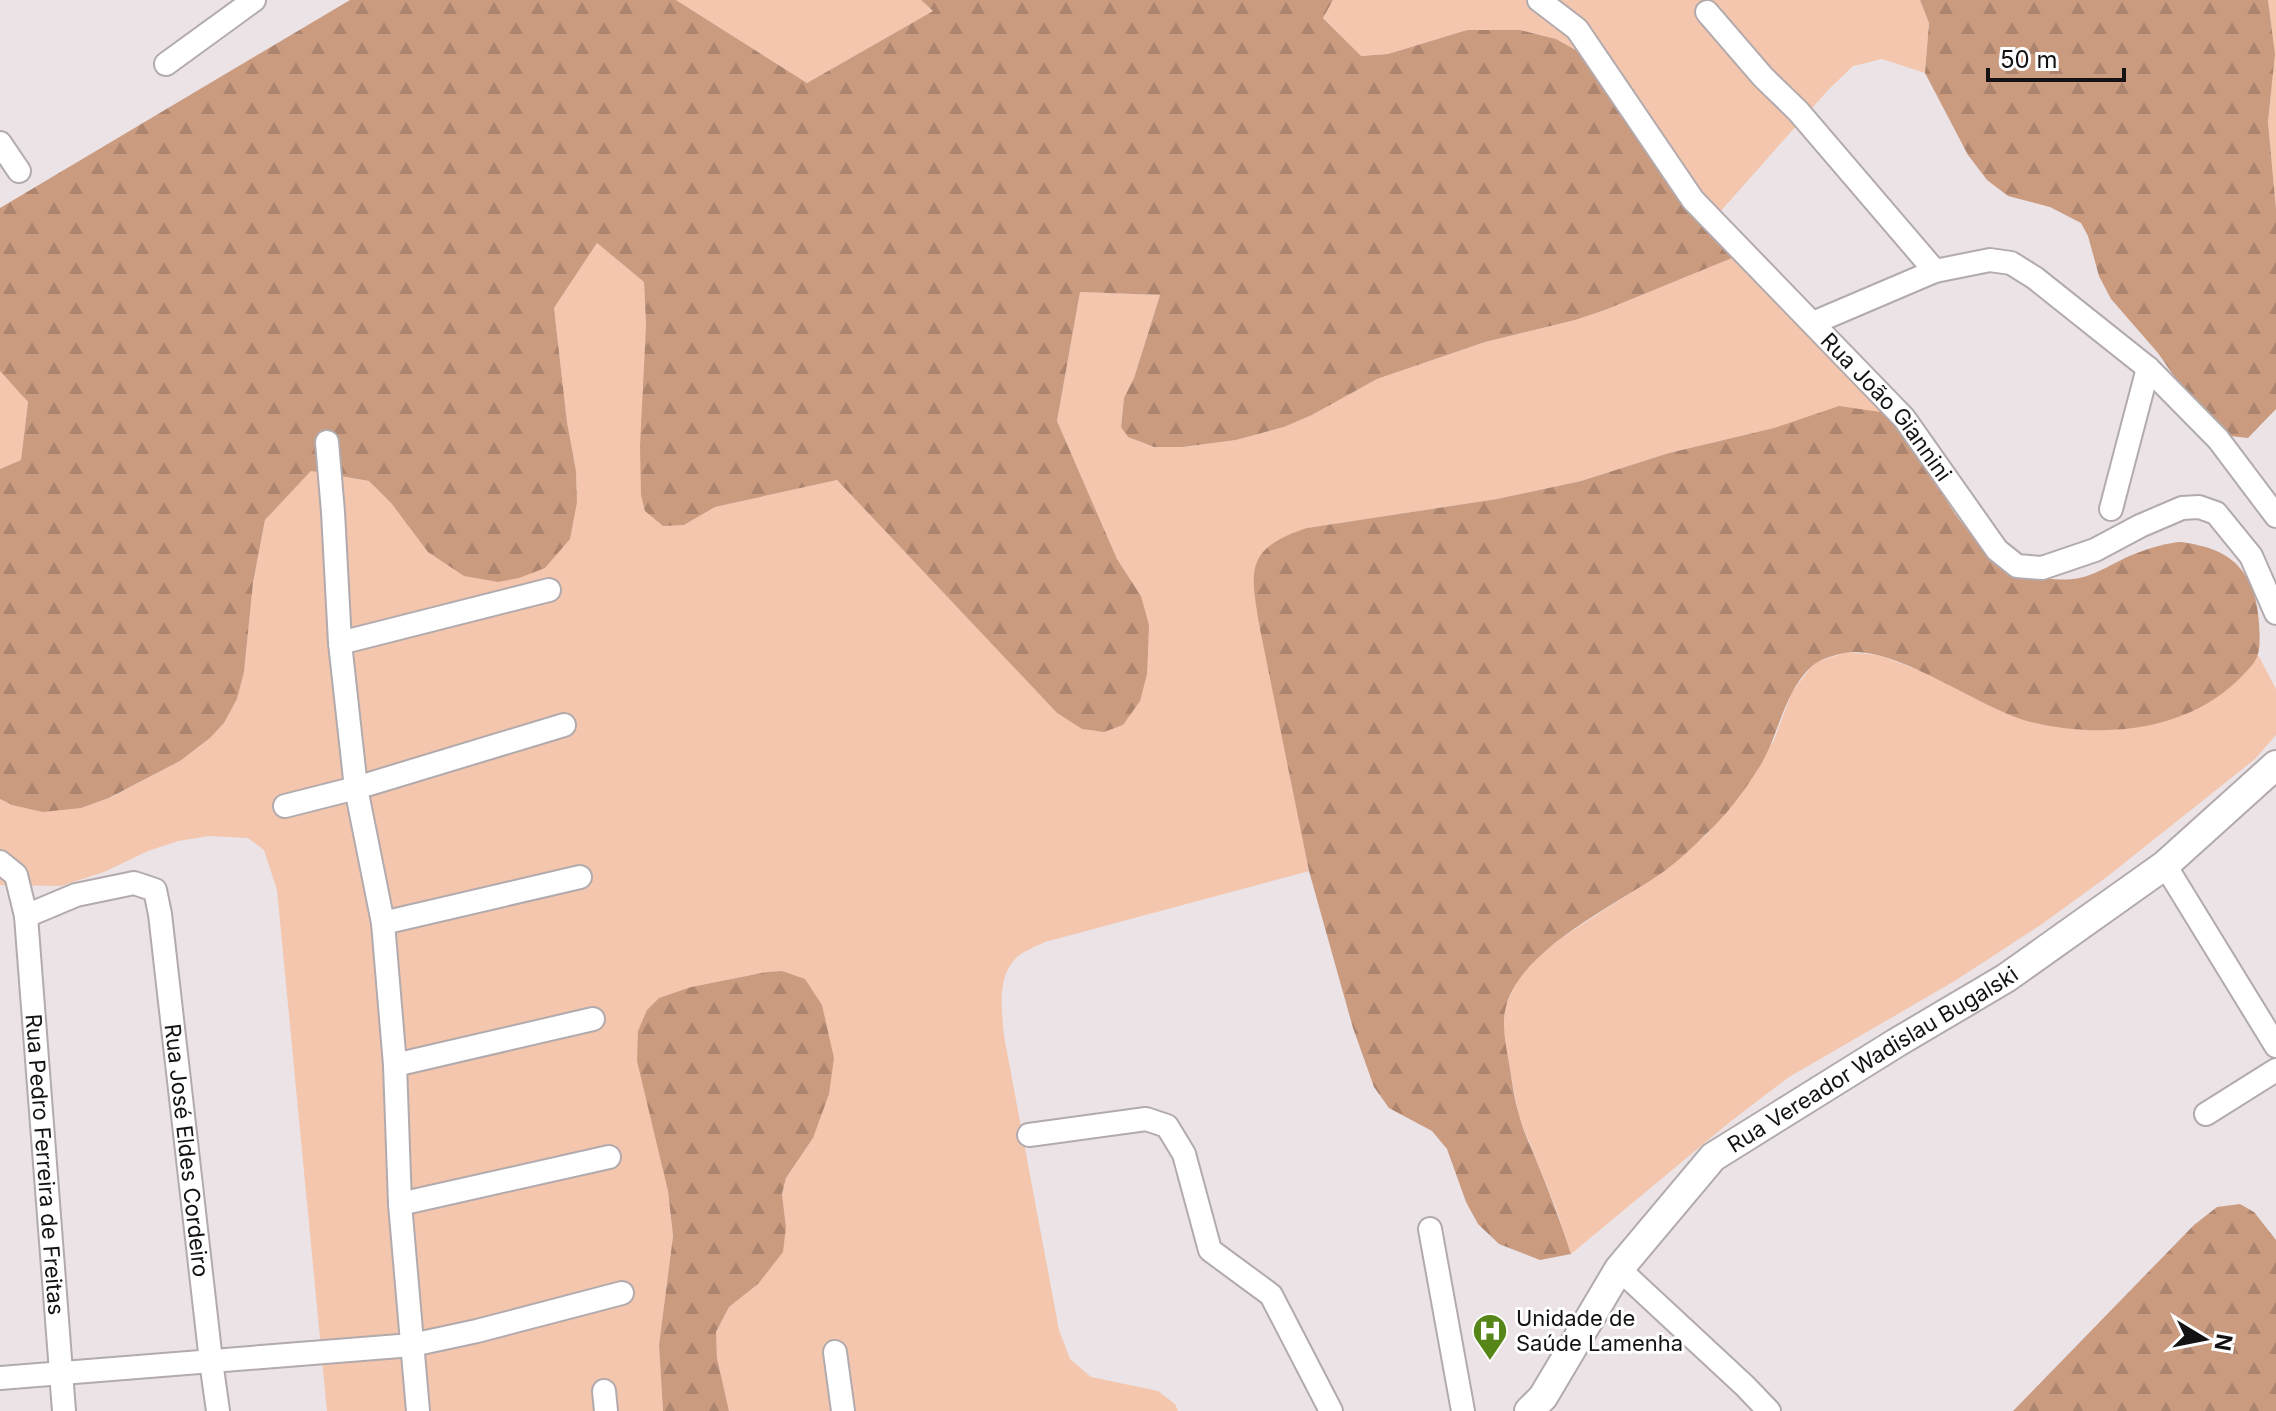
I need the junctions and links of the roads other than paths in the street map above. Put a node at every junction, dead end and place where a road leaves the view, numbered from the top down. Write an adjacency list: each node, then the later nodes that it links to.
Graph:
1 (254, 0): 4 (street)
2 (1539, 0): 8 (street, Rua João Giannini)
3 (1707, 12): 7 (street)
4 (166, 64)
5 (0, 143): 6 (street)
6 (19, 171)
7 (1935, 271): 8 (street); 9 (street)
8 (1813, 323): 14 (street, Rua João Giannini)
9 (2148, 368): 11 (street); 12 (street)
10 (327, 442): 15 (street)
11 (2111, 509)
12 (2276, 516)
13 (549, 590): 15 (street)
14 (2276, 613)
15 (340, 643): 18 (street)
16 (564, 725): 18 (street)
17 (2276, 765): 21 (main road, Rua Vereador Wadislau Bugalski)
18 (356, 788): 19 (street); 24 (street)
19 (285, 806)
20 (0, 862): 23 (street, Rua Pedro Ferreira de Freitas)
21 (2165, 865): 26 (street); 34 (main road, Rua Vereador Wadislau Bugalski)
22 (580, 877): 24 (street)
23 (26, 916): 38 (street, Rua José Eldes Cordeiro); 39 (street, Rua Pedro Ferreira de Freitas)
24 (383, 923): 27 (street)
25 (593, 1019): 27 (street)
26 (2276, 1046)
27 (395, 1065): 32 (street)
28 (2276, 1070): 29 (street)
29 (2206, 1114)
30 (1029, 1135): 46 (street)
31 (609, 1157): 32 (street)
32 (400, 1204): 36 (street)
33 (1430, 1229): 47 (street)
34 (1619, 1269): 41 (main road, Rua Vereador Wadislau Bugalski); 48 (street)
35 (622, 1293): 36 (street)
36 (412, 1345): 38 (street); 44 (street)
37 (835, 1352): 45 (street)
38 (211, 1361): 39 (street); 43 (street, Rua José Eldes Cordeiro)
39 (61, 1373): 40 (street); 42 (street, Rua Pedro Ferreira de Freitas)
40 (0, 1378)
41 (1541, 1406)
42 (64, 1411)
43 (218, 1411)
44 (418, 1411)
45 (843, 1411)
46 (1331, 1411)
47 (1463, 1411)
48 (1769, 1411)

